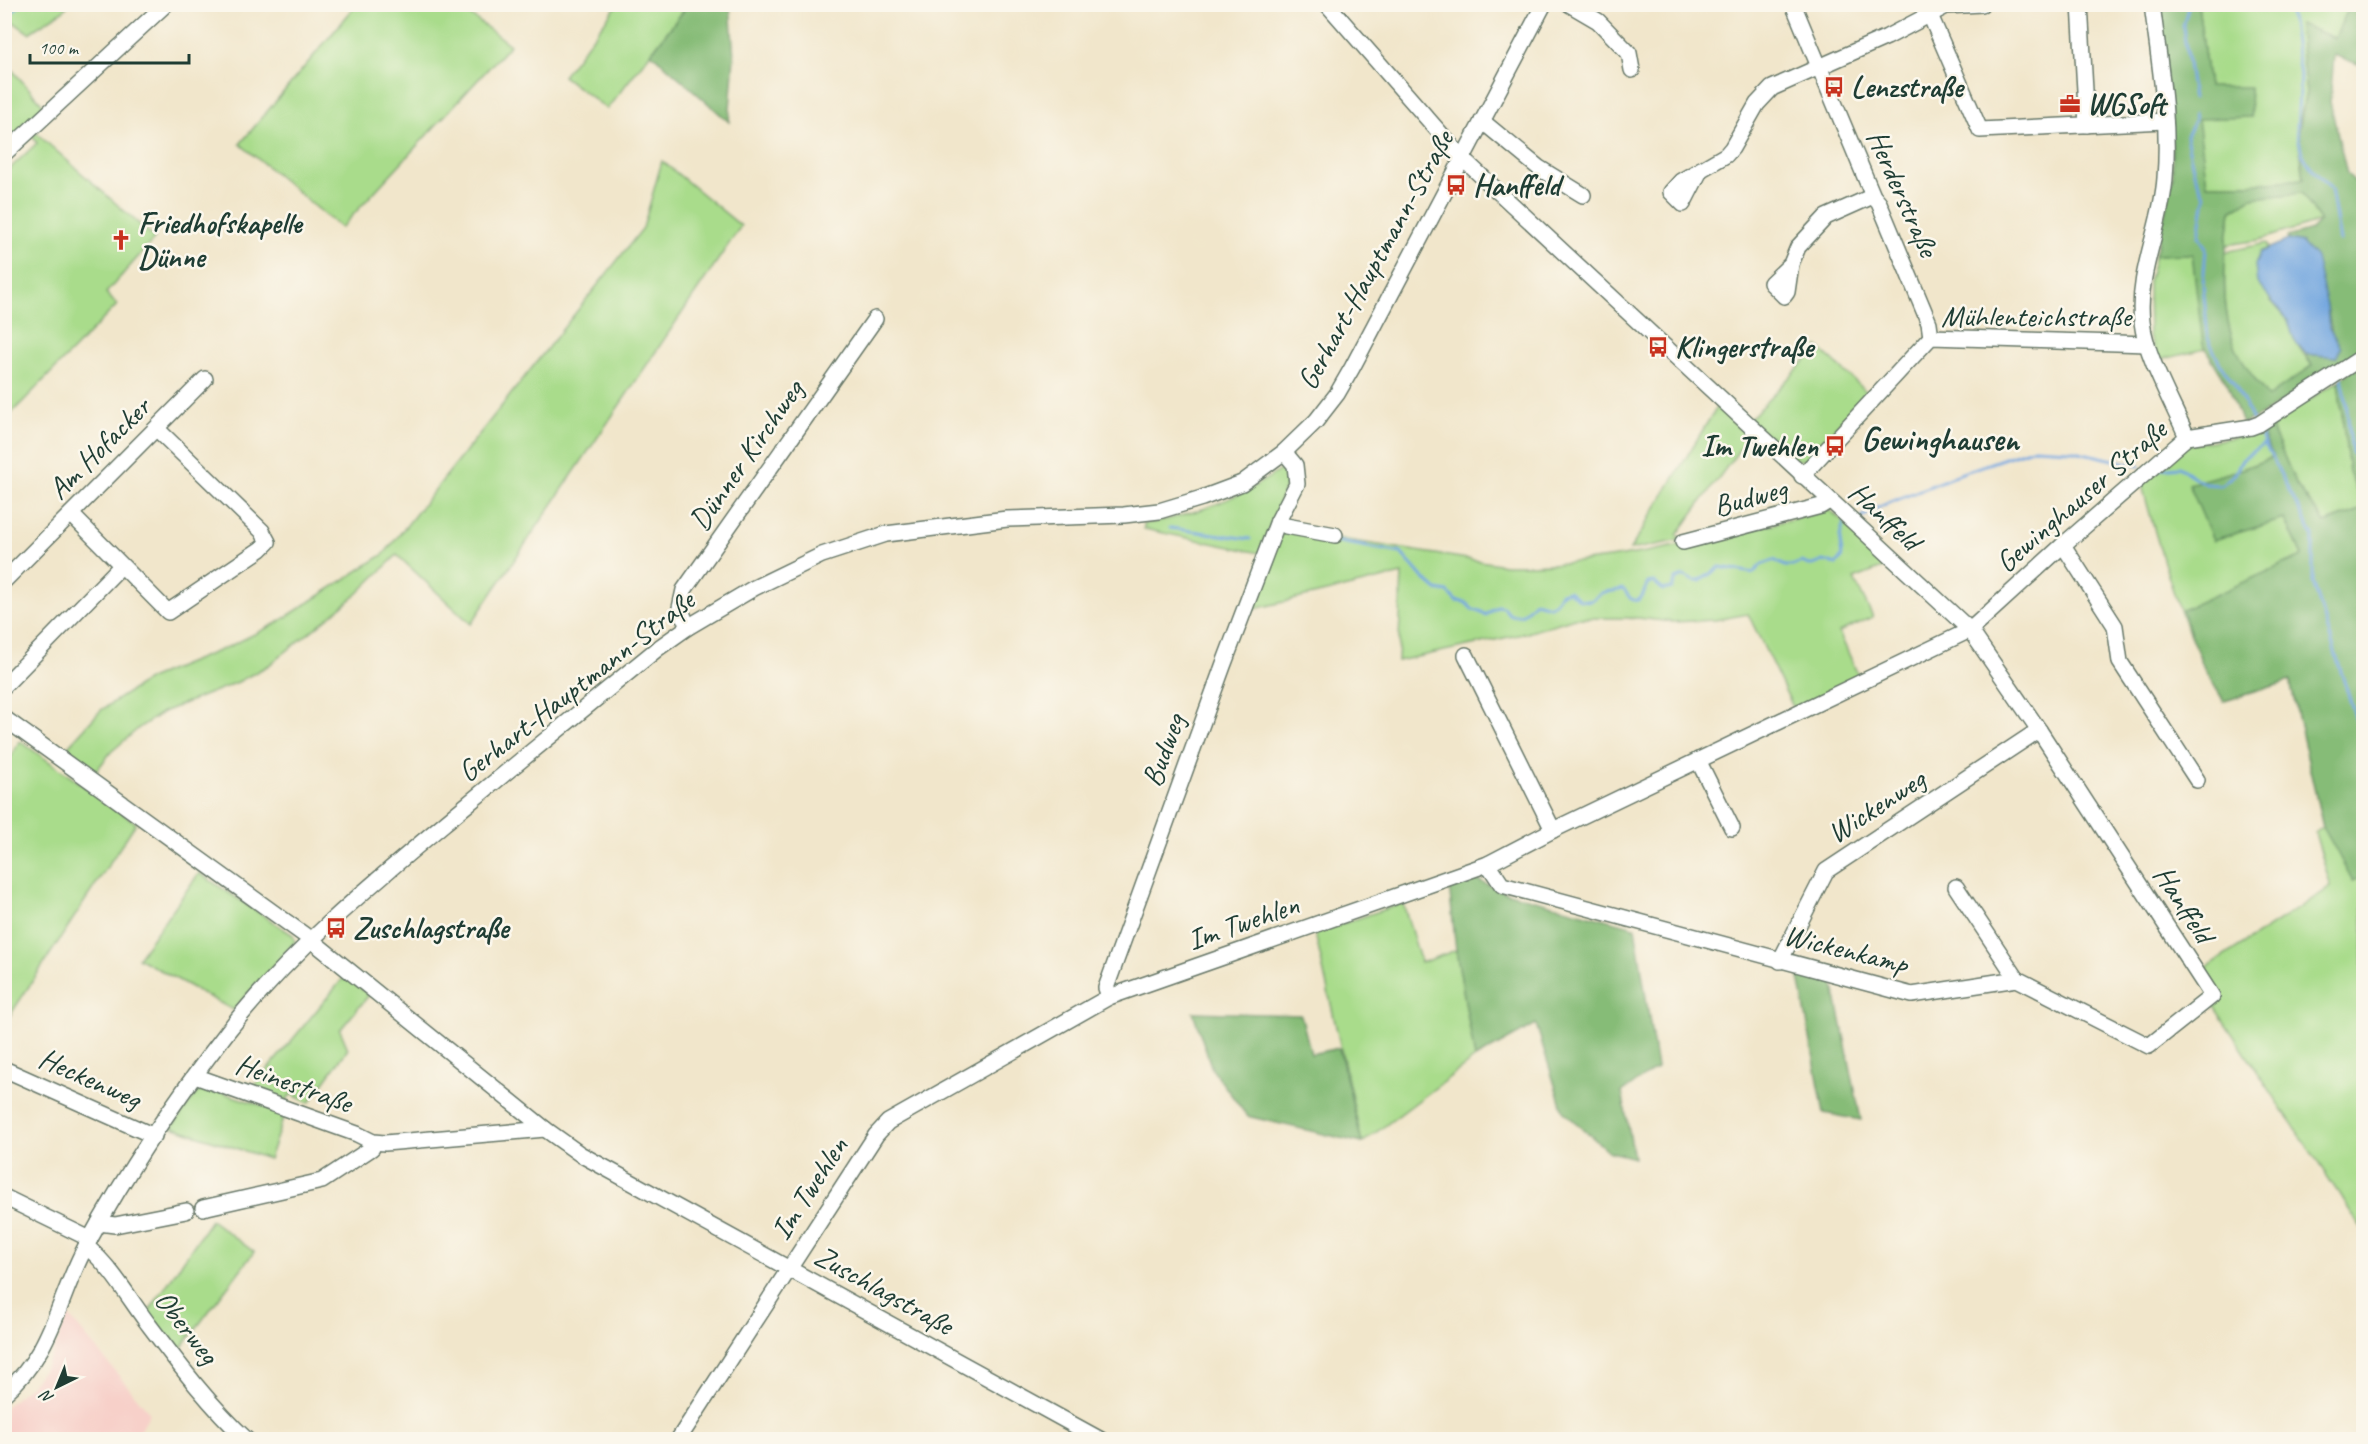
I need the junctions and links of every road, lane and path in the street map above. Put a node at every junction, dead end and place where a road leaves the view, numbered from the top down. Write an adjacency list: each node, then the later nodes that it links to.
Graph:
1 (166, 4): 15 (street)
2 (1327, 4): 16 (street, Hanffeld)
3 (1544, 4): 12 (street, Gerhart-Hauptmann-Straße)
4 (1569, 4): 11 (street)
5 (1793, 4): 10 (street, Herderstraße)
6 (1982, 4): 9 (street)
7 (2080, 4): 14 (street)
8 (2152, 4): 13 (street)
9 (1930, 15): 10 (street); 14 (street)
10 (1819, 67): 17 (street); 19 (street, Herderstraße)
11 (1632, 70)
12 (1482, 121): 16 (street, Gerhart-Hauptmann-Straße); 18 (street)
13 (2165, 122): 14 (street); 23 (street)
14 (2087, 125)
15 (4, 154)
16 (1462, 158): 28 (street, Gerhart-Hauptmann-Straße); 29 (street, Hanffeld)
17 (1701, 169)
18 (1583, 195)
19 (1873, 196): 20 (street); 22 (street, Herderstraße)
20 (1791, 264)
21 (875, 319): 38 (street, Dünner Kirchweg)
22 (1932, 337): 23 (street, Mühlenteichstraße); 29 (street, Mühlenteichstraße)
23 (2147, 344): 27 (street)
24 (2364, 356): 27 (street, Gewinghauser Straße)
25 (205, 379): 26 (street, Am Hofacker)
26 (157, 429): 31 (street, Am Hofacker); 36 (street)
27 (2187, 437): 35 (street, Gewinghauser Straße)
28 (1284, 452): 32 (street, Budweg); 38 (street, Gerhart-Hauptmann-Straße)
29 (1802, 476): 30 (street, Hanffeld)
30 (1829, 501): 34 (street, Budweg); 39 (street, Hanffeld)
31 (71, 514): 36 (street); 37 (street, Am Hofacker)
32 (1278, 521): 33 (street); 53 (street, Budweg)
33 (1335, 535)
34 (1683, 542)
35 (2063, 545): 39 (street, Gewinghauser Straße); 45 (street)
36 (122, 566): 41 (street)
37 (4, 581)
38 (688, 627): 50 (street, Gerhart-Hauptmann-Straße)
39 (1970, 630): 43 (street, Hanffeld); 44 (street, Im Twehlen)
40 (1466, 655): 47 (street)
41 (4, 686)
42 (4, 718): 50 (street, Zuschlagstraße)
43 (2039, 730): 51 (street, Wickenweg); 52 (street, Hanffeld)
44 (1698, 760): 46 (street); 47 (street, Im Twehlen)
45 (2197, 780)
46 (1732, 828)
47 (1553, 830): 48 (street, Im Twehlen)
48 (1488, 864): 51 (street, Wickenkamp); 53 (street, Im Twehlen)
49 (1956, 887): 52 (street)
50 (310, 939): 55 (street, Gerhart-Hauptmann-Straße); 56 (street, Zuschlagstraße)
51 (1780, 961): 52 (street, Wickenkamp)
52 (2018, 979)
53 (1109, 997): 64 (street, Im Twehlen)
54 (4, 1069): 57 (street, Heckenweg)
55 (195, 1076): 57 (street, Gerhart-Hauptmann-Straße); 58 (street, Heinestraße)
56 (545, 1129): 58 (street, Heinestraße); 64 (street, Zuschlagstraße)
57 (154, 1136): 62 (street, Gerhart-Hauptmann-Straße)
58 (373, 1142): 60 (street, Heinestraße)
59 (4, 1197): 63 (street)
60 (203, 1208)
61 (186, 1211): 62 (street)
62 (99, 1223): 63 (street, Gerhart-Hauptmann-Straße)
63 (88, 1243): 65 (street, Gerhart-Hauptmann-Straße); 66 (street, Oberweg)
64 (789, 1268): 67 (street, Im Twehlen); 68 (street, Zuschlagstraße)
65 (4, 1394)
66 (247, 1440)
67 (678, 1440)
68 (1101, 1440)

